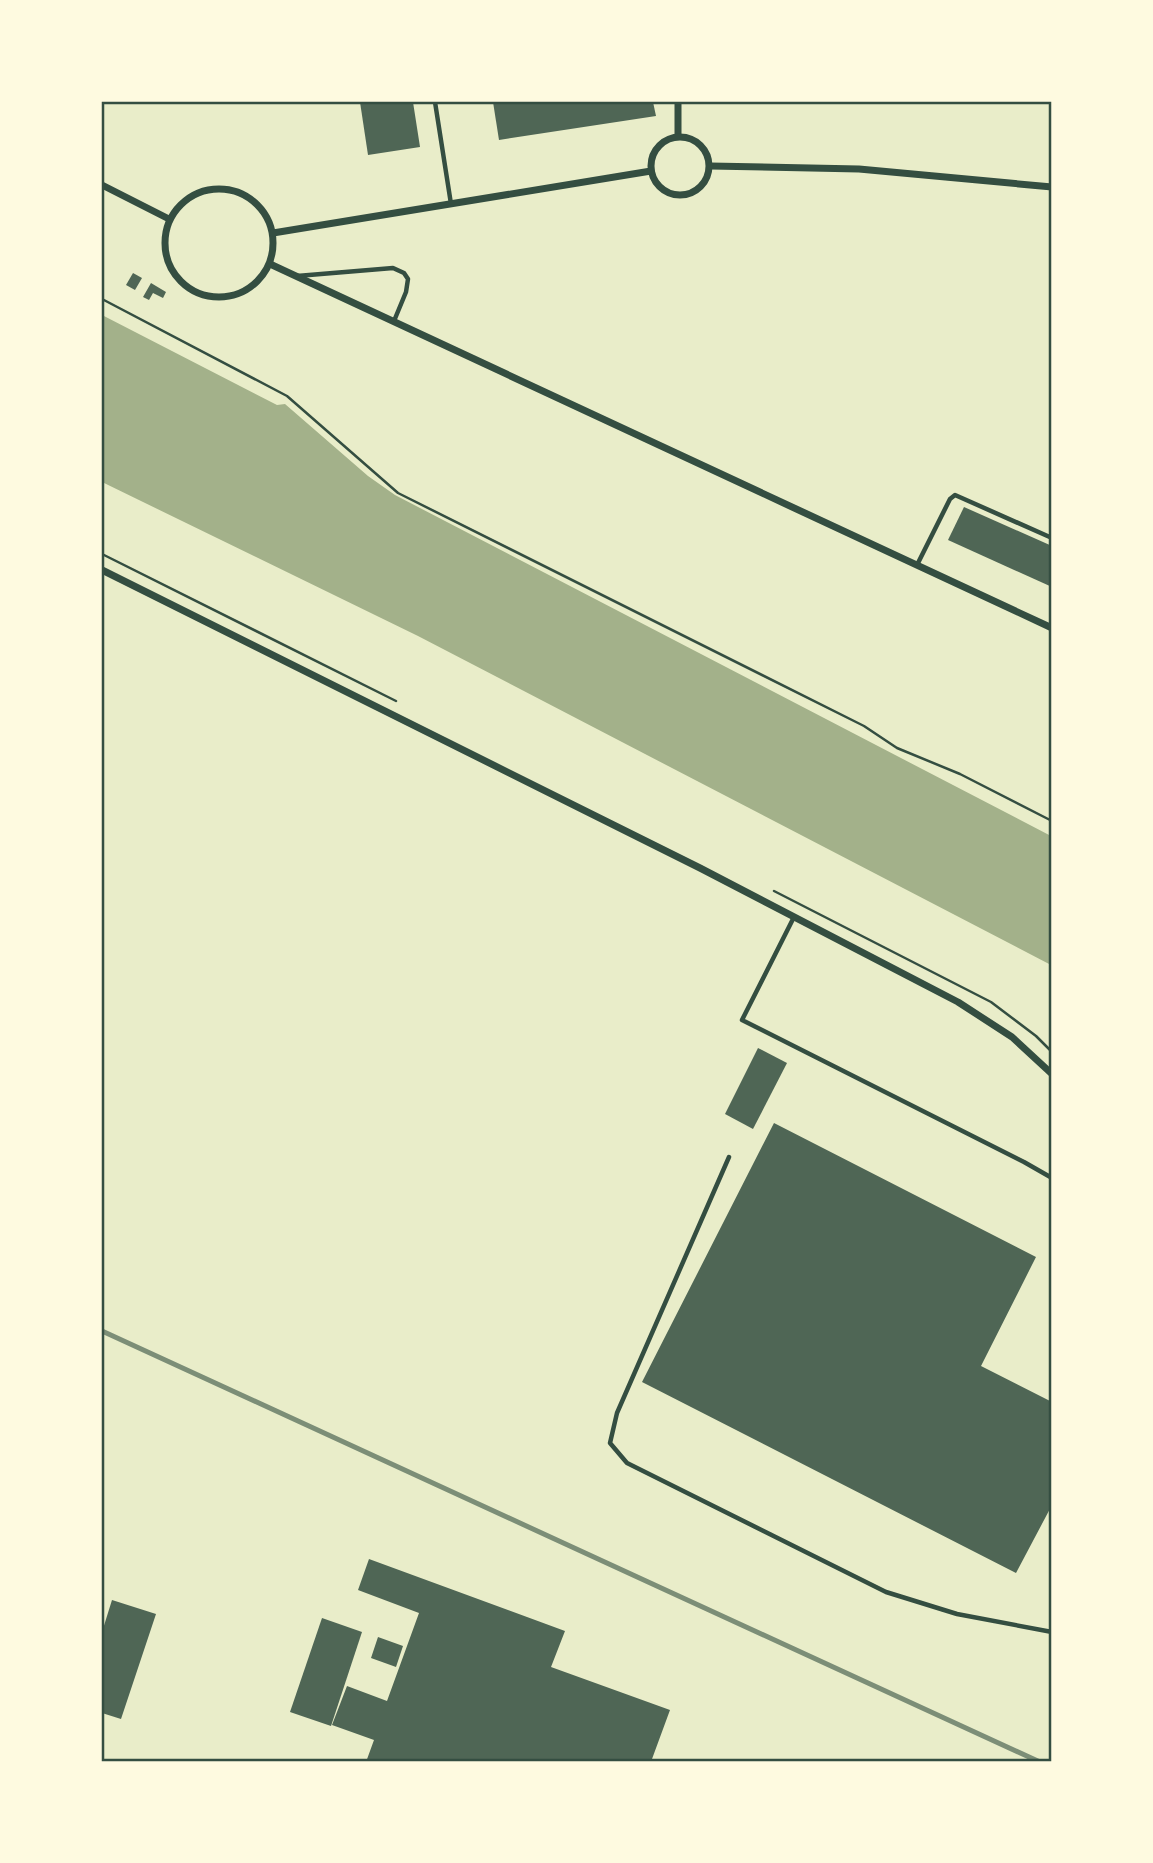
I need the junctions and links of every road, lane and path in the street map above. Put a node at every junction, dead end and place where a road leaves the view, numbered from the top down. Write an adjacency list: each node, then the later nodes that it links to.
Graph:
1 (435, 102): 8 (lane)
2 (678, 102): 3 (street)
3 (678, 136): 4 (street); 5 (street)
4 (710, 166): 5 (street); 7 (street)
5 (651, 171): 8 (street)
6 (102, 185): 9 (street)
7 (1052, 187)
8 (451, 204): 10 (street)
9 (169, 219): 10 (street); 11 (street)
10 (273, 233): 11 (street)
11 (270, 264): 12 (street)
12 (296, 276): 14 (street); 14 (lane)
13 (102, 299): 19 (path)
14 (394, 321): 16 (street)
15 (1052, 538): 16 (lane)
16 (917, 565): 18 (street)
17 (102, 570): 20 (street)
18 (1052, 628)
19 (1052, 821)
20 (794, 916): 21 (street); 23 (lane)
21 (1052, 1074)
22 (729, 1157): 24 (lane)
23 (1052, 1178)
24 (1052, 1632)

